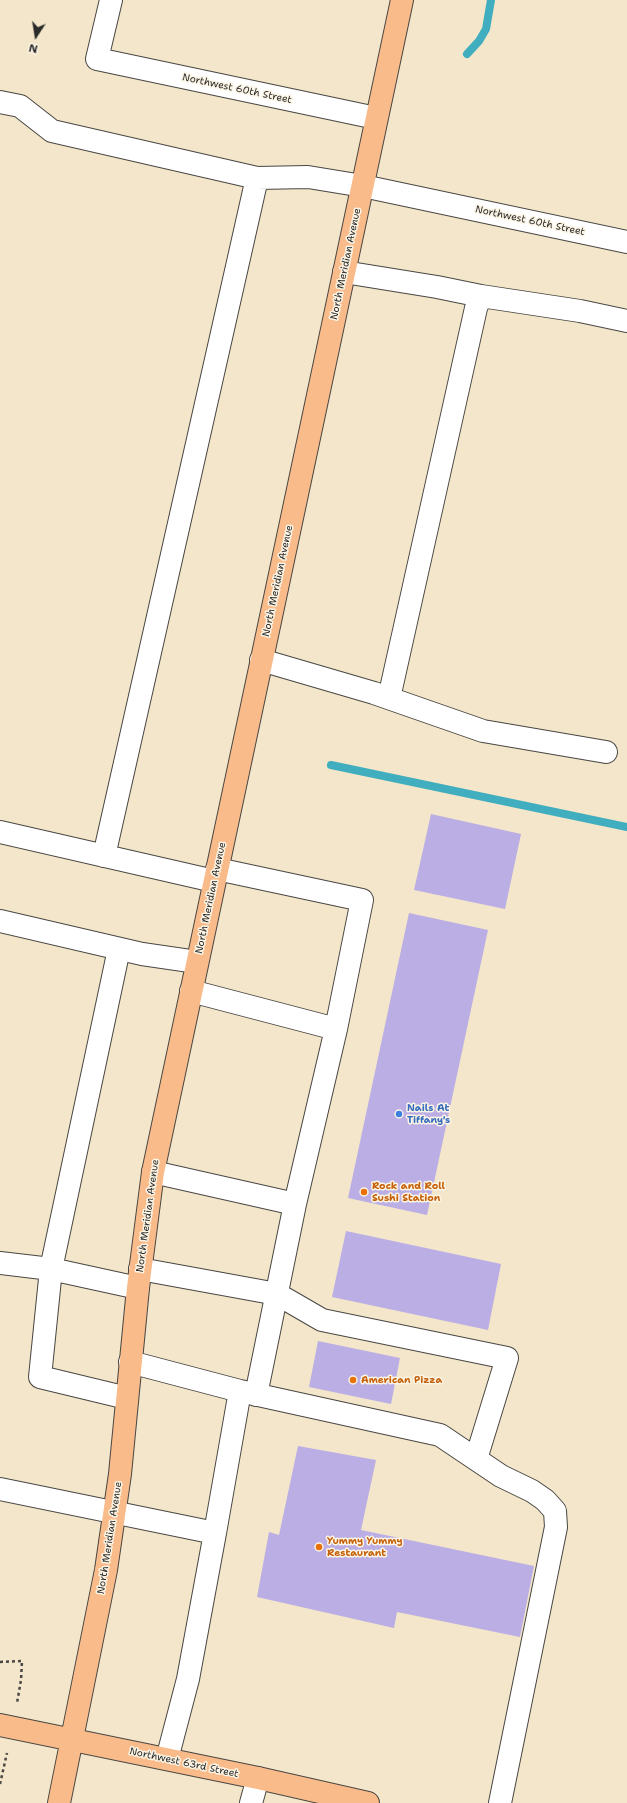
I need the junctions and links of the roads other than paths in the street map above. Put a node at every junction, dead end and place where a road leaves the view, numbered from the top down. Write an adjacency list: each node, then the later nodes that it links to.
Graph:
1 (111, 0): 4 (street, Northwest 60th Street)
2 (402, 0): 4 (main road, North Meridian Avenue)
3 (0, 102): 5 (street, Northwest 60th Street)
4 (376, 118): 6 (main road, North Meridian Avenue)
5 (257, 178): 6 (street, Northwest 60th Street); 15 (street)
6 (363, 186): 7 (street, Northwest 60th Street); 8 (main road, North Meridian Avenue)
7 (627, 242)
8 (344, 272): 9 (street); 11 (main road, North Meridian Avenue)
9 (481, 296): 10 (street); 12 (street)
10 (627, 321)
11 (261, 660): 12 (street); 16 (main road, North Meridian Avenue)
12 (389, 698): 13 (street)
13 (606, 752)
14 (0, 832): 15 (street)
15 (104, 856): 16 (street)
16 (216, 875): 19 (main road, North Meridian Avenue); 21 (street)
17 (0, 921): 18 (street)
18 (119, 949): 19 (street); 25 (street)
19 (197, 962): 20 (main road, North Meridian Avenue)
20 (191, 991): 21 (street); 22 (main road, North Meridian Avenue)
21 (336, 1029): 23 (street)
22 (153, 1172): 23 (street); 26 (main road, North Meridian Avenue)
23 (295, 1204): 27 (street)
24 (0, 1263): 25 (street)
25 (51, 1269): 26 (street); 30 (street)
26 (139, 1279): 27 (street); 28 (main road, North Meridian Avenue)
27 (277, 1294): 29 (street); 31 (street)
28 (130, 1362): 29 (street); 30 (main road, North Meridian Avenue)
29 (248, 1393): 31 (street); 34 (street)
30 (127, 1398): 33 (main road, North Meridian Avenue)
31 (476, 1458): 42 (street)
32 (0, 1489): 33 (street)
33 (114, 1512): 34 (street); 36 (main road, North Meridian Avenue)
34 (215, 1532): 37 (street)
35 (0, 1725): 36 (main road, Northwest 63rd Street)
36 (72, 1739): 37 (main road, Northwest 63rd Street); 39 (main road, North Meridian Avenue)
37 (167, 1759): 38 (main road, Northwest 63rd Street)
38 (258, 1778): 40 (street); 41 (main road, Northwest 63rd Street)
39 (59, 1803)
40 (251, 1803)
41 (368, 1803)
42 (500, 1803)

